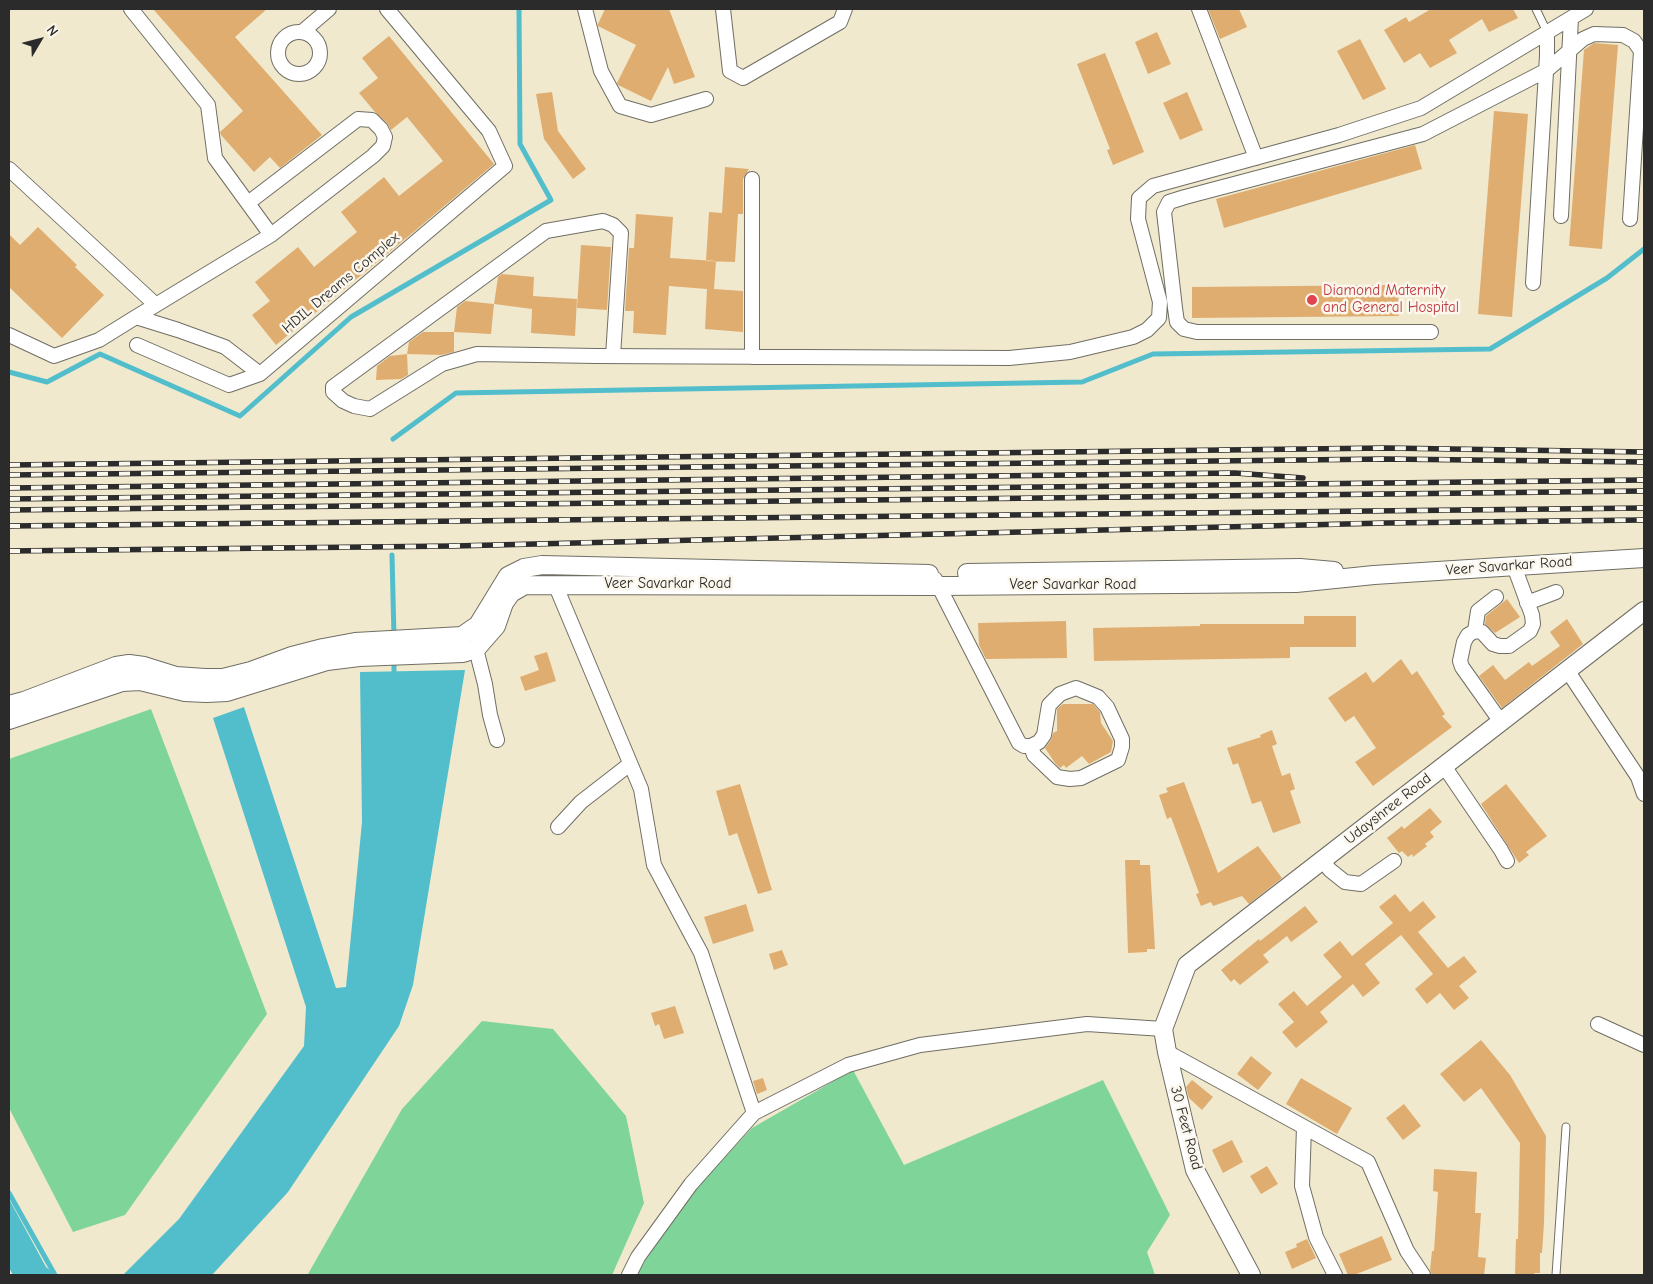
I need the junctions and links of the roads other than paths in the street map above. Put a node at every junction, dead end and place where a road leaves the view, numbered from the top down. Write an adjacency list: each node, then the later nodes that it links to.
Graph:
1 (132, 9): 19 (street)
2 (329, 9): 11 (street)
3 (387, 9): 31 (street, HDIL Dreams Complex)
4 (585, 9): 15 (street)
5 (723, 9): 6 (street)
6 (845, 9)
7 (1198, 9): 16 (street)
8 (1536, 9): 12 (lane)
9 (1586, 9): 10 (street)
10 (1571, 18): 12 (street); 13 (street)
11 (302, 32)
12 (1547, 32): 14 (street); 16 (street)
13 (1571, 50): 14 (street); 20 (street); 21 (street)
14 (1546, 70): 23 (street); 26 (street)
15 (706, 99)
16 (1256, 158): 30 (street)
17 (9, 169): 24 (street)
18 (752, 179): 30 (street)
19 (248, 204): 22 (street); 22 (street)
20 (1561, 216)
21 (1630, 219)
22 (271, 235): 24 (street)
23 (1533, 283)
24 (156, 305): 25 (street)
25 (136, 317): 27 (street); 31 (street)
26 (1431, 332)
27 (9, 335)
28 (137, 345): 31 (street)
29 (613, 356): 29 (street); 30 (street)
30 (752, 357)
31 (260, 374)
32 (1644, 558): 33 (street, Veer Savarkar Road)
33 (1514, 566): 34 (street, Veer Savarkar Road); 38 (street)
34 (935, 580): 35 (street, Veer Savarkar Road); 41 (street, Veer Savarkar Road); 48 (street)
35 (555, 584): 41 (street, Veer Savarkar Road); 49 (street)
36 (1556, 592): 38 (street)
37 (1496, 597): 40 (street)
38 (1527, 603): 40 (street)
39 (1644, 611): 43 (street, Udayshree Road)
40 (1476, 631): 46 (street)
41 (467, 646): 42 (street); 47 (street)
42 (357, 649): 44 (street); 45 (street)
43 (1567, 670): 46 (street, Udayshree Road); 51 (street)
44 (9, 705)
45 (9, 720)
46 (1501, 722): 50 (street, Udayshree Road)
47 (497, 740)
48 (1032, 746): 48 (street)
49 (630, 764): 52 (street); 60 (street)
50 (1444, 766): 53 (street, Udayshree Road); 55 (street)
51 (1644, 794)
52 (558, 827)
53 (1322, 860): 54 (street); 57 (street, Udayshree Road)
54 (1394, 861)
55 (1507, 861)
56 (1598, 1024): 58 (street)
57 (1163, 1029): 59 (street, 30 Feet Road); 60 (street)
58 (1644, 1045)
59 (1167, 1052): 61 (street); 64 (street, 30 Feet Road)
60 (754, 1112): 63 (street)
61 (1304, 1127): 65 (street); 66 (street)
62 (1566, 1127): 67 (lane)
63 (629, 1275)
64 (1251, 1275)
65 (1335, 1275)
66 (1423, 1275)
67 (1556, 1275)

